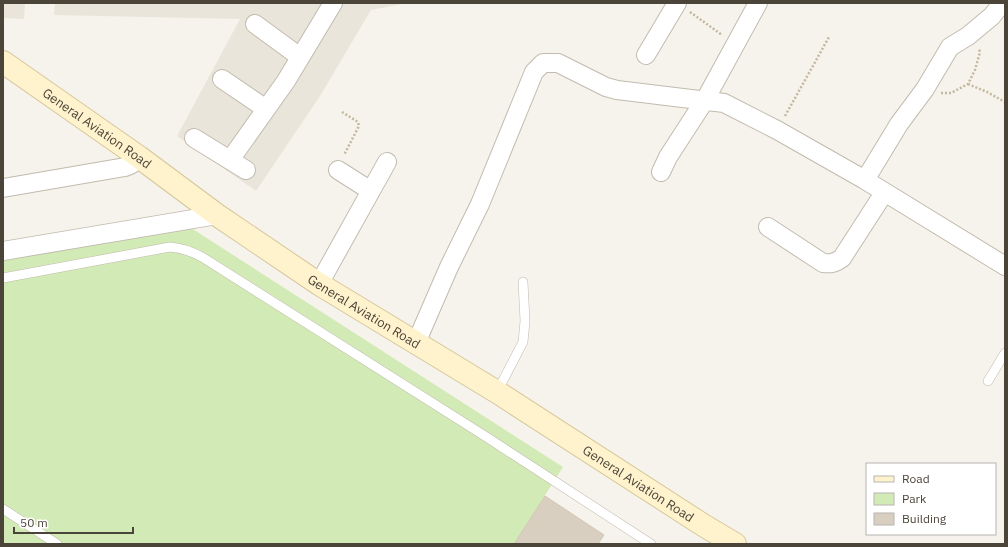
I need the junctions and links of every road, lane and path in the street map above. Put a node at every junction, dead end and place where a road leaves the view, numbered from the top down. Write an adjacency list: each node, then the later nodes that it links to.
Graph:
1 (333, 3): 10 (street)
2 (677, 3): 8 (path); 9 (street)
3 (758, 3): 8 (street)
4 (1002, 3): 6 (street)
5 (255, 24): 10 (street)
6 (968, 36): 13 (path); 14 (street)
7 (828, 37): 19 (path)
8 (735, 45): 15 (street)
9 (646, 55)
10 (300, 57): 17 (street)
11 (3, 62): 21 (main road, General Aviation Road)
12 (222, 79): 17 (street)
13 (968, 84): 14 (path); 16 (path)
14 (925, 89): 27 (street)
15 (705, 100): 19 (street); 26 (street); 38 (street)
16 (1005, 102)
17 (266, 109): 22 (street)
18 (342, 112): 25 (path)
19 (777, 130): 27 (street)
20 (194, 138): 22 (street)
21 (139, 157): 28 (street); 31 (main road, General Aviation Road)
22 (230, 160): 24 (street)
23 (387, 162): 29 (street)
24 (246, 170)
25 (338, 170): 29 (street)
26 (661, 172)
27 (865, 180): 30 (street)
28 (3, 188)
29 (371, 191): 37 (street)
30 (884, 193): 32 (street); 34 (street)
31 (217, 215): 33 (street); 37 (main road, General Aviation Road)
32 (768, 227)
33 (3, 251)
34 (1005, 266)
35 (3, 278): 44 (lane)
36 (524, 282): 41 (lane)
37 (319, 284): 38 (main road, General Aviation Road)
38 (416, 343): 41 (main road, General Aviation Road)
39 (1005, 353): 40 (lane)
40 (988, 381)
41 (497, 392): 45 (main road, General Aviation Road)
42 (3, 509): 43 (lane)
43 (58, 544)
44 (651, 544)
45 (735, 544)

